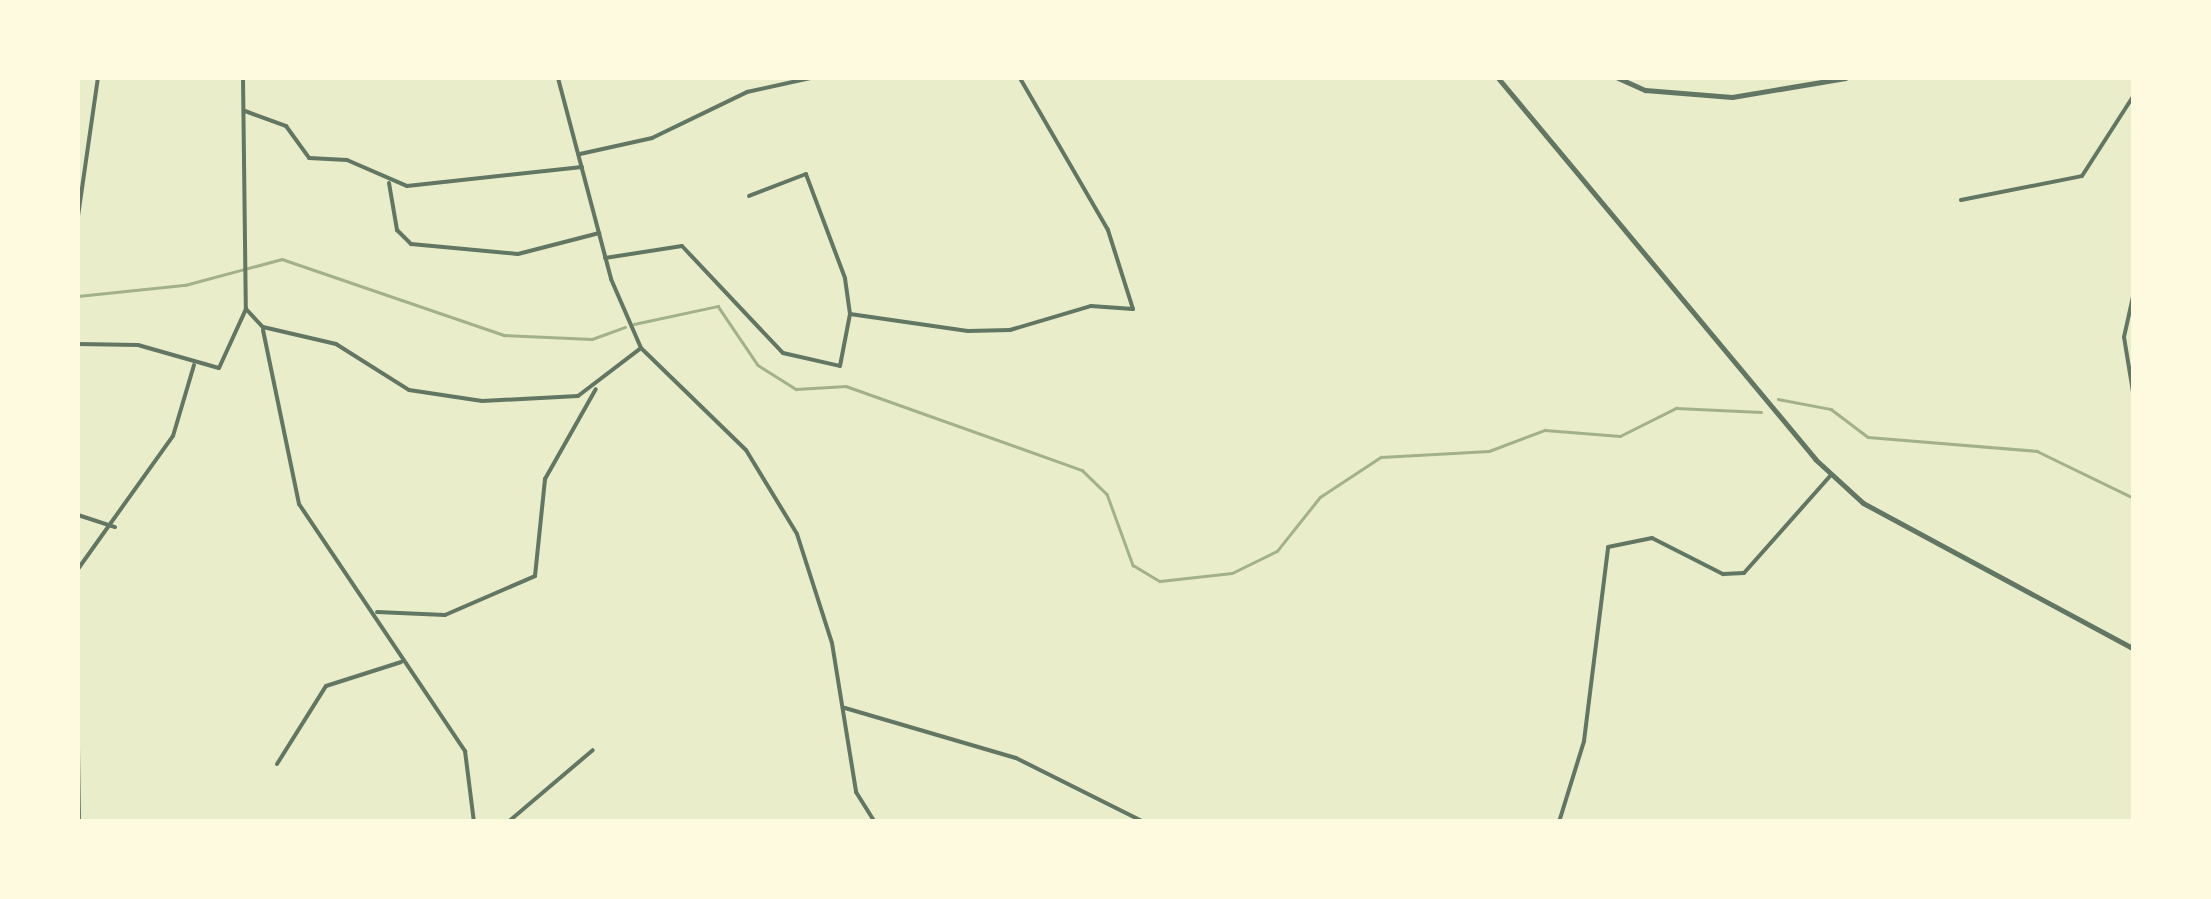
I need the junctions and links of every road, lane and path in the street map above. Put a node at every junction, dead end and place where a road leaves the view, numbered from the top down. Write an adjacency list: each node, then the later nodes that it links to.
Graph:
1 (98, 78): 14 (street)
2 (243, 78): 10 (street)
3 (558, 78): 11 (street)
4 (810, 78): 11 (street)
5 (1020, 78): 22 (street)
6 (1498, 78): 31 (street)
7 (1618, 78): 8 (street)
8 (1845, 78)
9 (2134, 95): 16 (street)
10 (242, 110): 13 (street); 21 (street)
11 (578, 155): 12 (street)
12 (582, 167): 13 (street); 18 (street)
13 (389, 183): 18 (street)
14 (78, 195): 17 (street)
15 (749, 196): 22 (street)
16 (1961, 200)
17 (78, 216)
18 (599, 233): 19 (street)
19 (605, 258): 22 (street); 27 (street)
20 (2134, 292): 25 (street)
21 (246, 309): 23 (street); 28 (street)
22 (850, 314)
23 (263, 327): 29 (street); 35 (street)
24 (2134, 335): 25 (street)
25 (2124, 337): 30 (street)
26 (78, 344): 28 (street)
27 (641, 348): 29 (street); 38 (street)
28 (194, 365): 33 (street)
29 (596, 389): 35 (street)
30 (2134, 398)
31 (1832, 474): 36 (street); 47 (street)
32 (78, 515): 33 (street)
33 (115, 527): 34 (street)
34 (78, 569)
35 (377, 612): 37 (street)
36 (2134, 650)
37 (402, 662): 41 (street); 43 (street)
38 (845, 708): 45 (street); 46 (street)
39 (78, 747): 42 (street)
40 (593, 750): 44 (street)
41 (276, 764)
42 (79, 822)
43 (474, 822)
44 (508, 822)
45 (875, 822)
46 (1144, 822)
47 (1559, 822)

